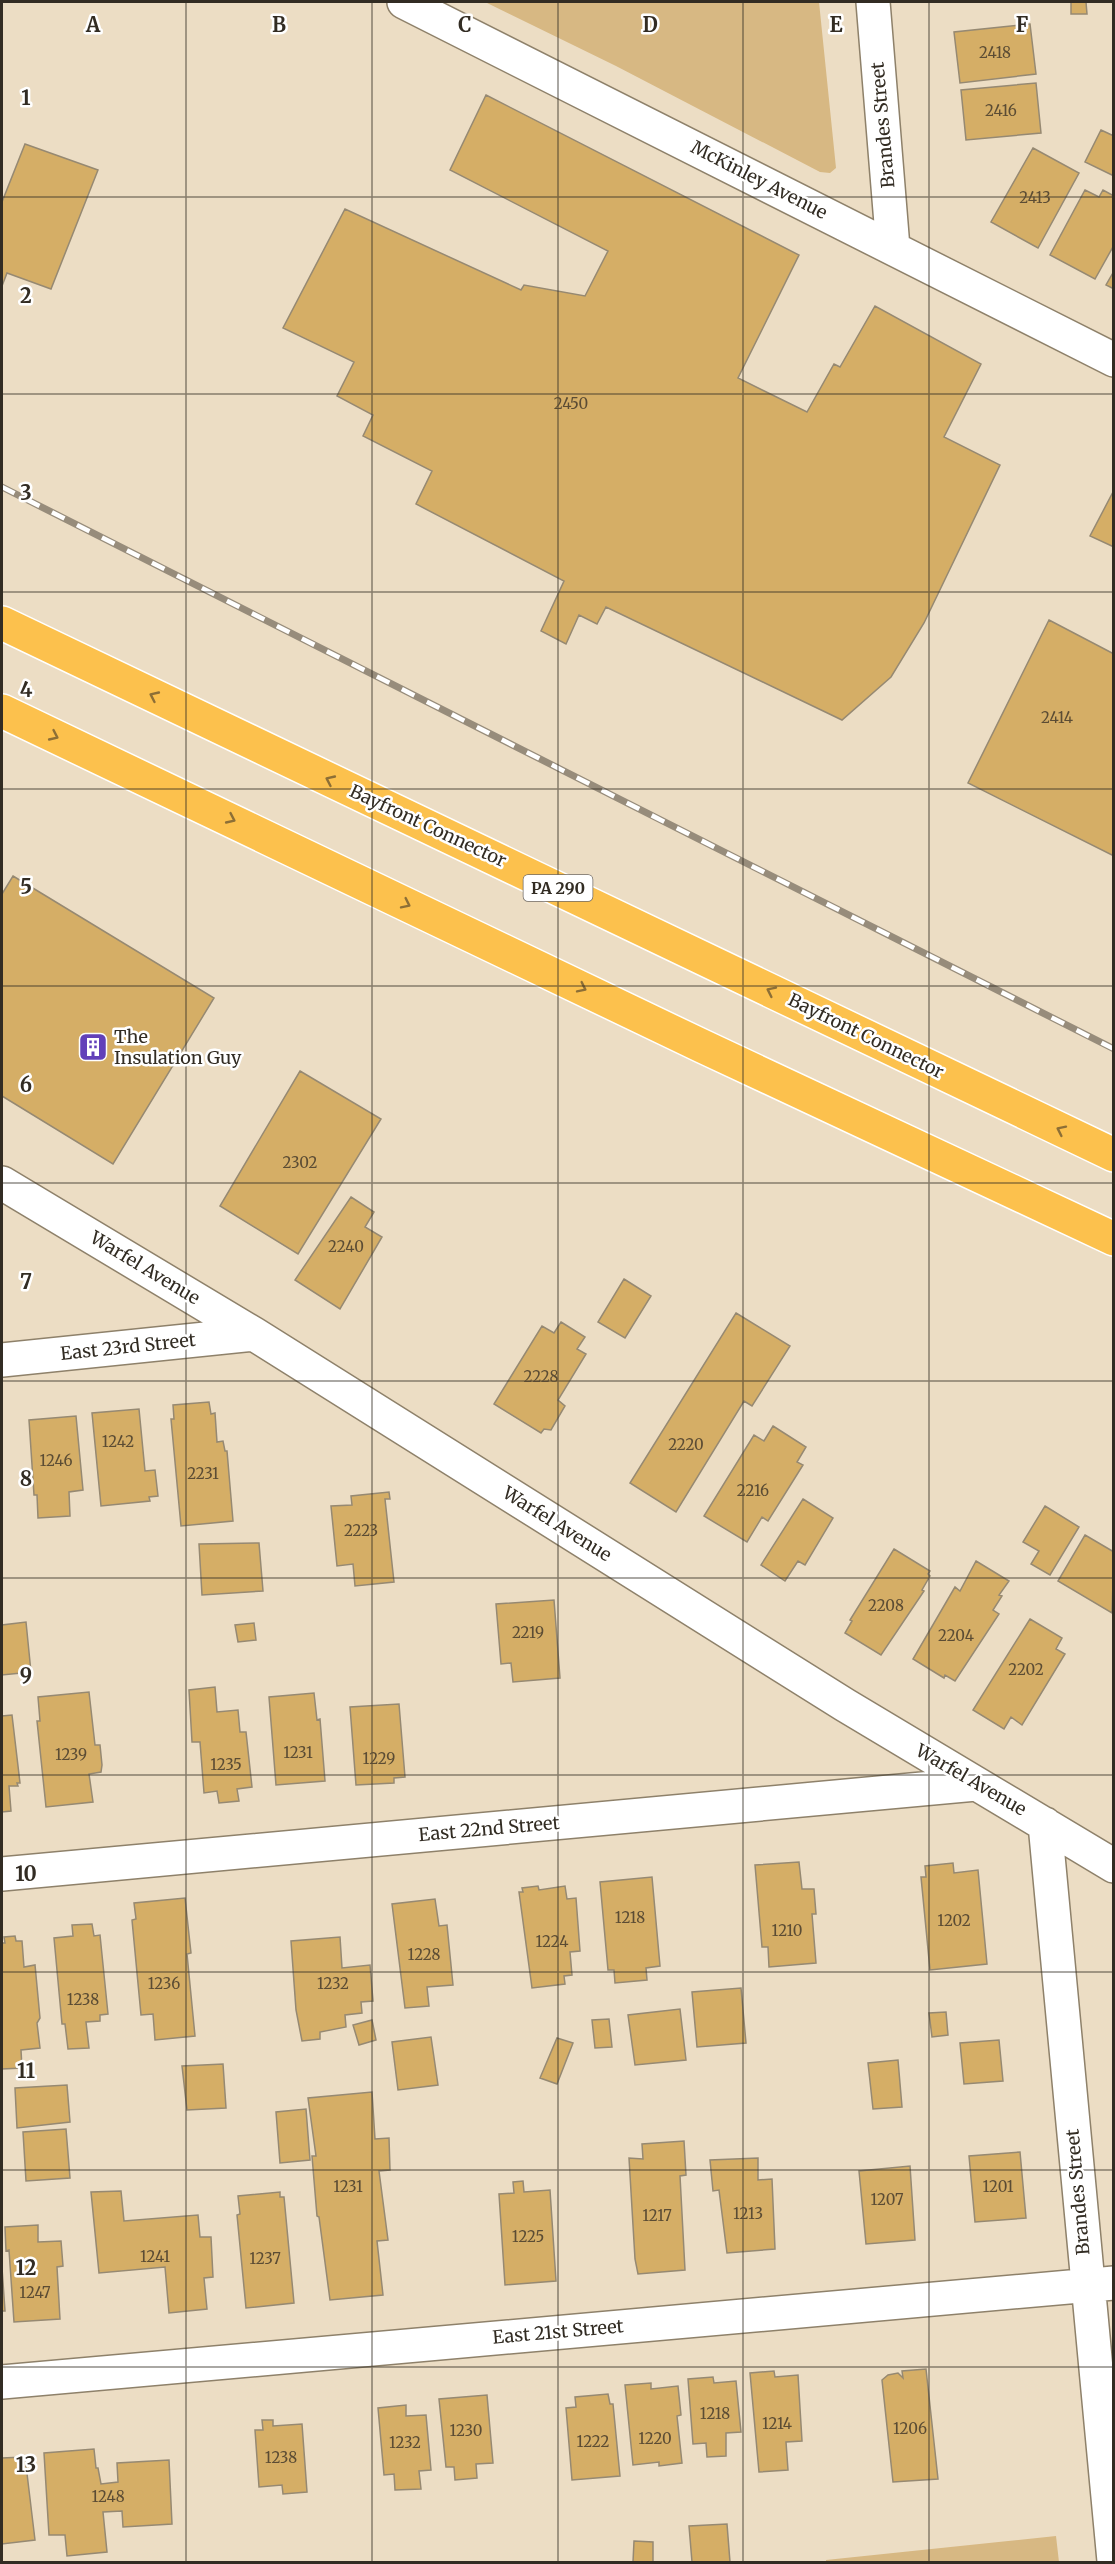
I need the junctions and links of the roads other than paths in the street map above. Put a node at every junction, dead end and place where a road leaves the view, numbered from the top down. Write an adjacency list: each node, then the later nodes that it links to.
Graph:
1 (404, 2): 3 (street, McKinley Avenue)
2 (873, 2): 3 (street, Brandes Street)
3 (893, 248): 4 (street, McKinley Avenue)
4 (1113, 360)
5 (2, 623): 7 (highway, Bayfront Connector / PA 290, one-way to 5)
6 (2, 711): 9 (highway, one-way to 9)
7 (1113, 1155)
8 (2, 1183): 10 (street, Warfel Avenue)
9 (1113, 1239)
10 (254, 1334): 11 (street, East 23rd Street); 12 (street, Warfel Avenue)
11 (2, 1359)
12 (976, 1784): 13 (street, Warfel Avenue); 15 (street, East 22nd Street)
13 (1045, 1824): 14 (street, Warfel Avenue); 16 (street, Brandes Street)
14 (1113, 1866)
15 (2, 1874)
16 (1100, 2284): 17 (street, East 21st Street); 18 (street, Brandes Street)
17 (2, 2382)
18 (1113, 2561)

